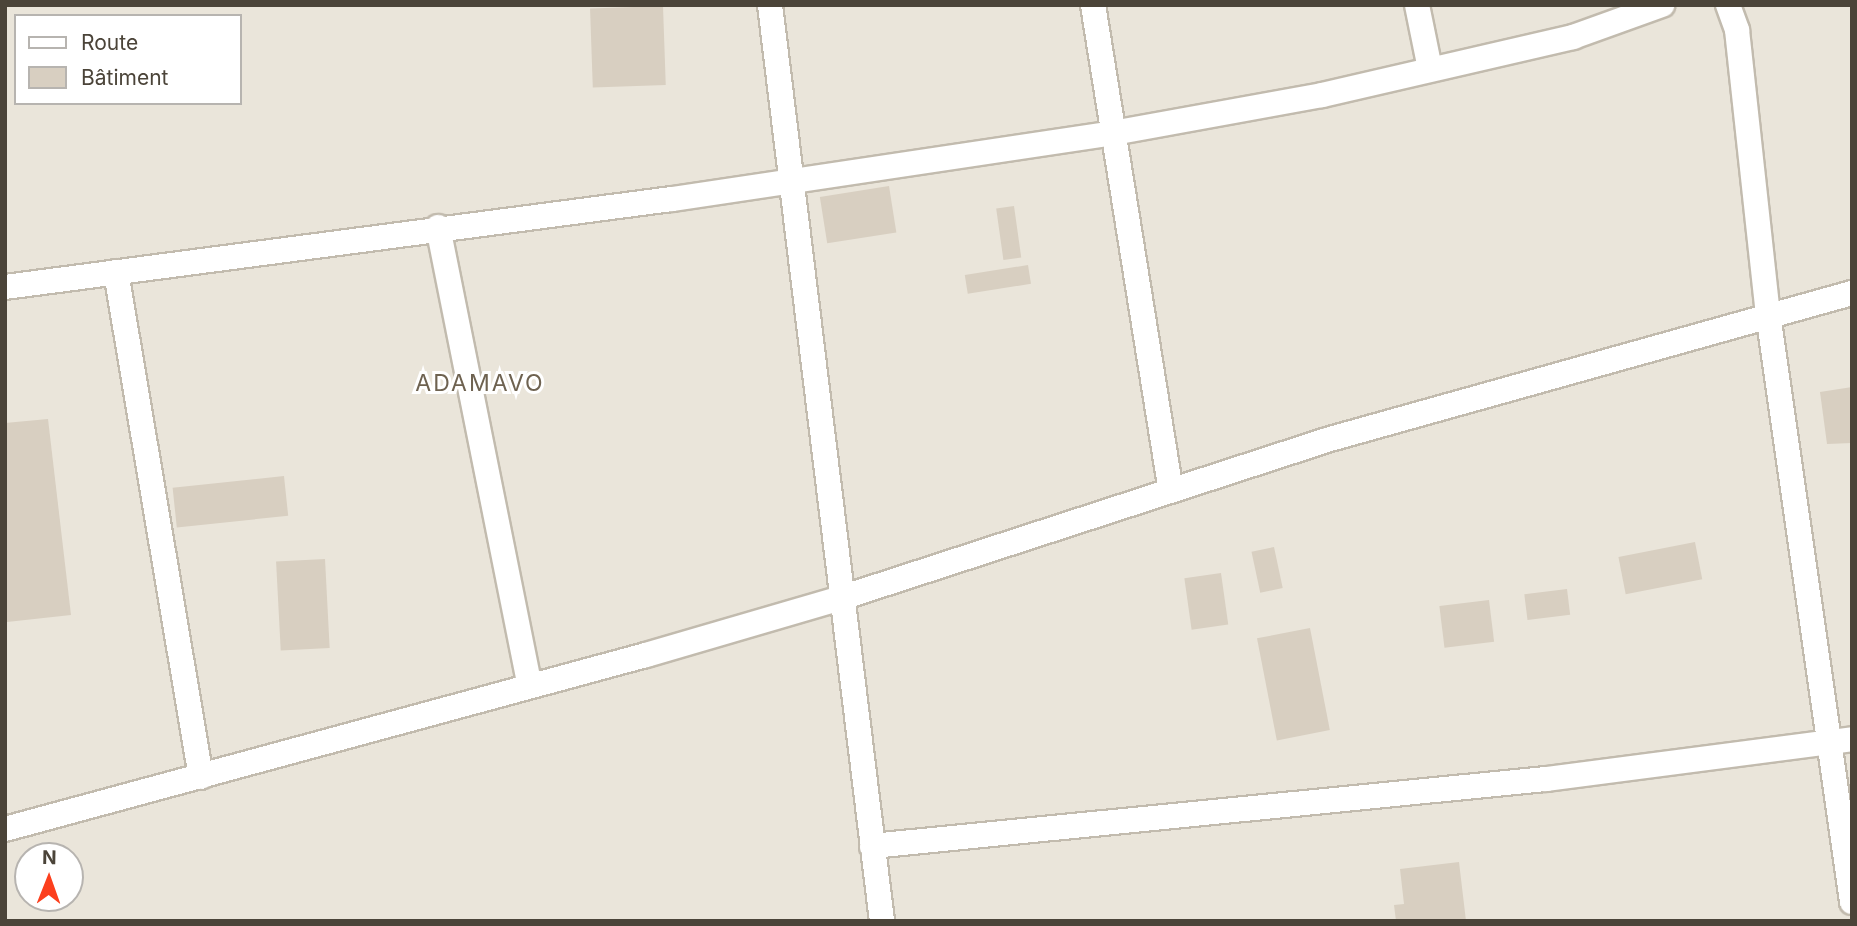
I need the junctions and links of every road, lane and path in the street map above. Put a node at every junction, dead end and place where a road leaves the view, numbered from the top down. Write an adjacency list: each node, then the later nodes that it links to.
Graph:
1 (770, 5): 8 (street)
2 (1093, 5): 7 (street)
3 (1417, 5): 6 (street)
4 (1662, 5): 6 (street)
5 (1728, 5): 13 (street)
6 (1430, 69): 7 (street)
7 (1113, 133): 8 (street); 14 (street)
8 (794, 181): 9 (street); 15 (street)
9 (438, 227): 10 (street); 16 (street)
10 (116, 272): 11 (street); 18 (street)
11 (5, 287)
12 (1852, 293): 13 (street)
13 (1768, 314): 14 (street); 17 (street)
14 (1171, 490): 15 (street)
15 (841, 598): 16 (street); 20 (street)
16 (530, 686): 18 (street)
17 (1841, 741): 20 (street); 21 (street)
18 (201, 777): 19 (street)
19 (5, 829)
20 (872, 846): 22 (street)
21 (1852, 902)
22 (882, 921)

